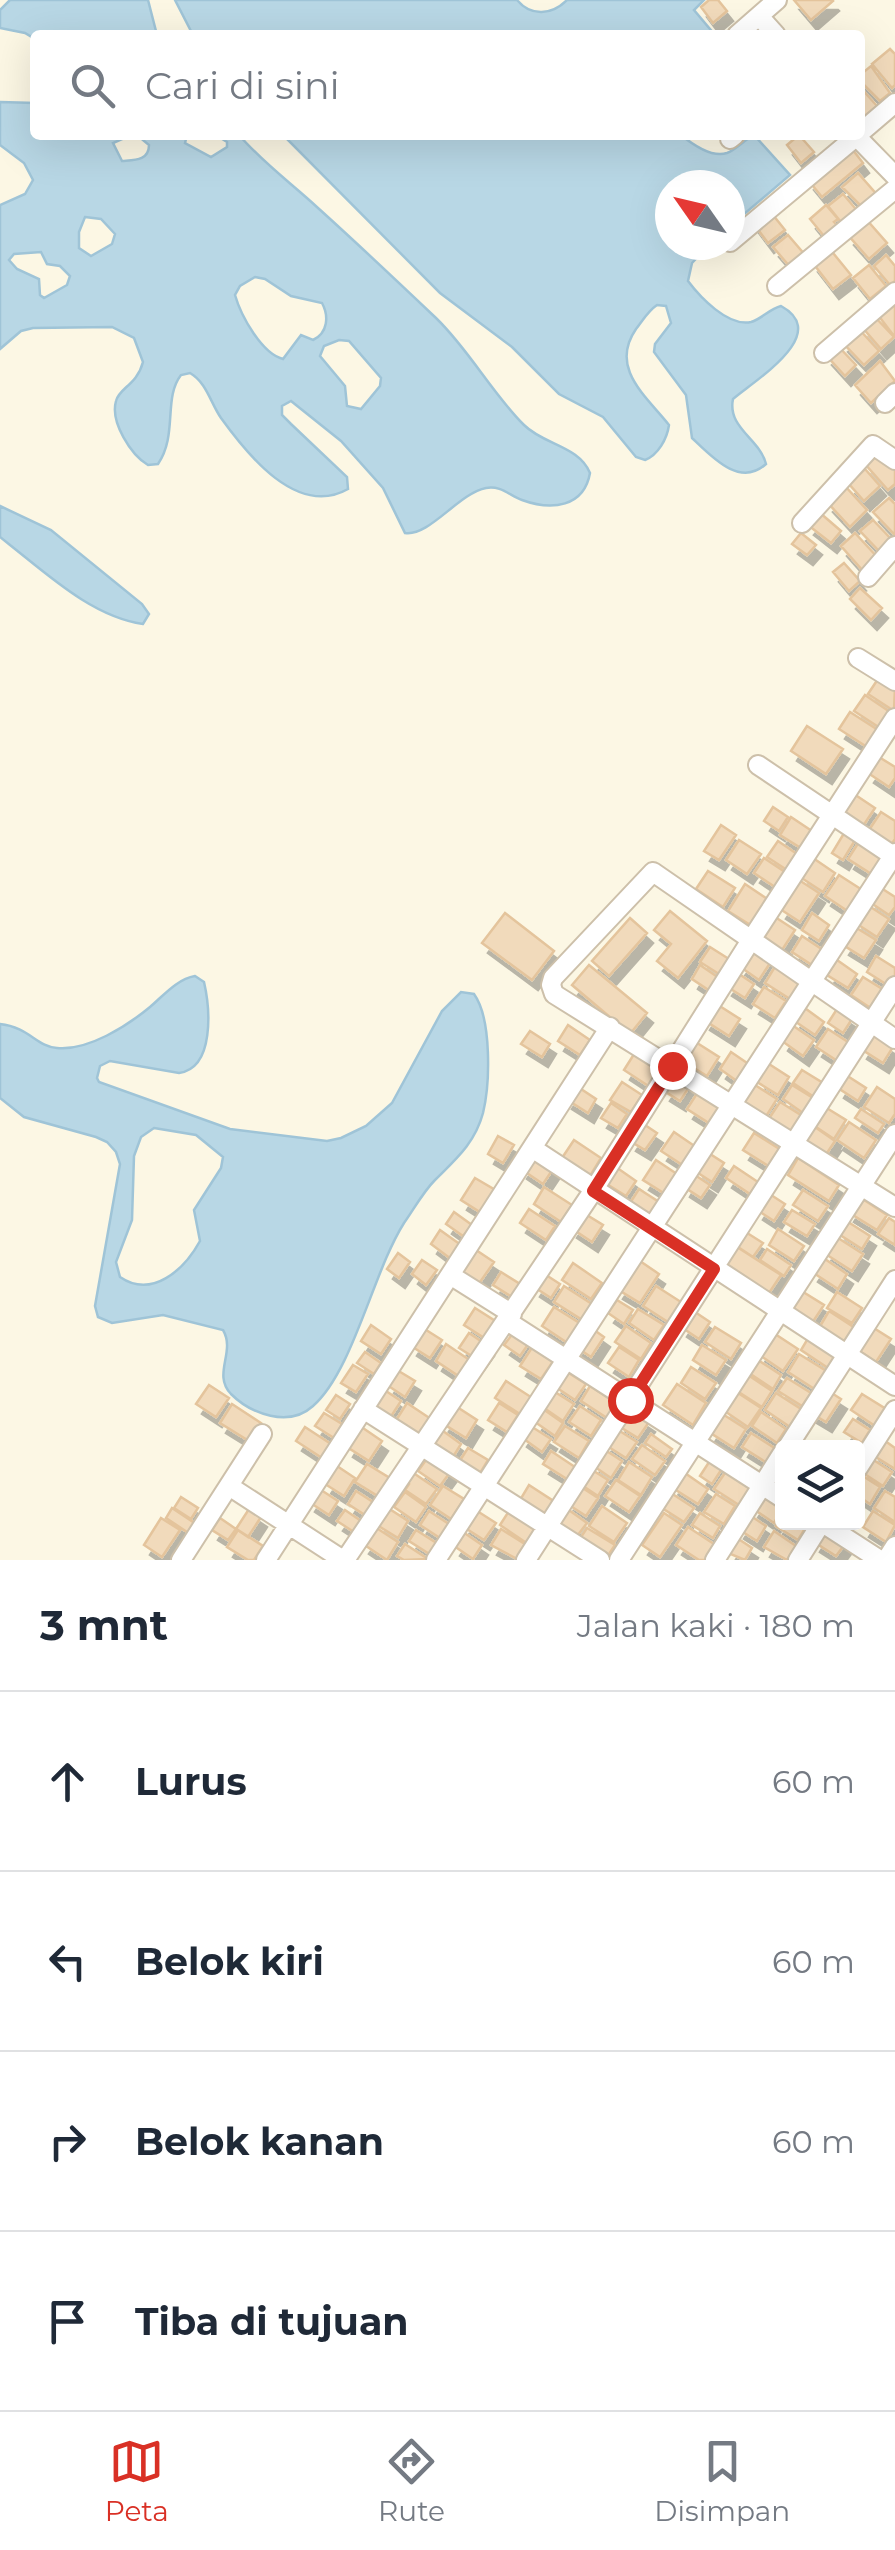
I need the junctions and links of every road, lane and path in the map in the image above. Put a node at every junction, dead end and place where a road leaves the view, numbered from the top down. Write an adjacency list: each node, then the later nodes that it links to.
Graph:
1 (777, 0): 2 (street)
2 (760, 16): 3 (street); 4 (street)
3 (743, 30)
4 (772, 30)
5 (895, 103): 6 (street)
6 (865, 128)
7 (851, 140): 11 (street)
8 (862, 140): 9 (street)
9 (895, 176)
10 (895, 189): 12 (street)
11 (745, 229)
12 (776, 286)
13 (895, 292): 14 (street)
14 (824, 353)
15 (895, 460): 16 (street)
16 (802, 523)
17 (895, 546): 18 (street)
18 (868, 577)
19 (858, 658): 20 (street)
20 (895, 680)
21 (895, 718): 23 (street)
22 (758, 765): 23 (street)
23 (831, 815): 24 (street); 25 (street)
24 (894, 856): 26 (street)
25 (750, 940): 26 (street); 29 (street); 31 (street)
26 (811, 983): 28 (street); 32 (street)
27 (895, 986): 28 (street)
28 (871, 1023): 30 (street); 34 (street)
29 (610, 1027): 31 (street); 35 (street)
30 (895, 1039)
31 (672, 1066): 32 (street); 37 (street)
32 (734, 1106): 34 (street); 39 (street)
33 (895, 1134): 36 (street)
34 (794, 1144): 36 (street); 40 (street)
35 (532, 1148): 37 (street); 41 (street)
36 (862, 1186): 38 (street); 43 (street)
37 (593, 1191): 39 (street); 44 (street)
38 (895, 1207)
39 (653, 1230): 40 (street); 46 (street)
40 (714, 1269): 43 (street); 48 (street)
41 (450, 1275): 44 (street); 49 (street)
42 (895, 1280): 45 (street)
43 (780, 1311): 45 (street); 53 (street)
44 (510, 1317): 46 (street); 54 (street)
45 (846, 1354): 47 (street); 52 (street)
46 (567, 1360): 48 (street); 59 (street)
47 (895, 1386)
48 (630, 1400): 53 (street); 62 (street)
49 (363, 1409): 54 (street); 61 (street)
50 (895, 1410): 55 (street)
51 (262, 1434): 58 (street)
52 (792, 1440)
53 (695, 1442): 57 (street); 72 (street)
54 (423, 1447): 59 (street); 68 (street)
55 (865, 1457)
56 (775, 1465): 57 (street)
57 (763, 1485): 60 (street); 73 (street)
58 (228, 1486): 61 (street); 66 (street)
59 (486, 1487): 62 (street); 69 (street)
60 (775, 1493)
61 (288, 1525): 67 (street); 68 (street)
62 (548, 1527): 70 (street); 71 (street)
63 (817, 1530): 74 (street)
64 (834, 1530): 75 (street)
65 (895, 1546): 75 (street)
66 (181, 1560)
67 (266, 1560)
68 (344, 1560)
69 (436, 1560)
70 (526, 1560)
71 (600, 1560)
72 (618, 1560)
73 (715, 1560)
74 (798, 1560)
75 (883, 1560)

